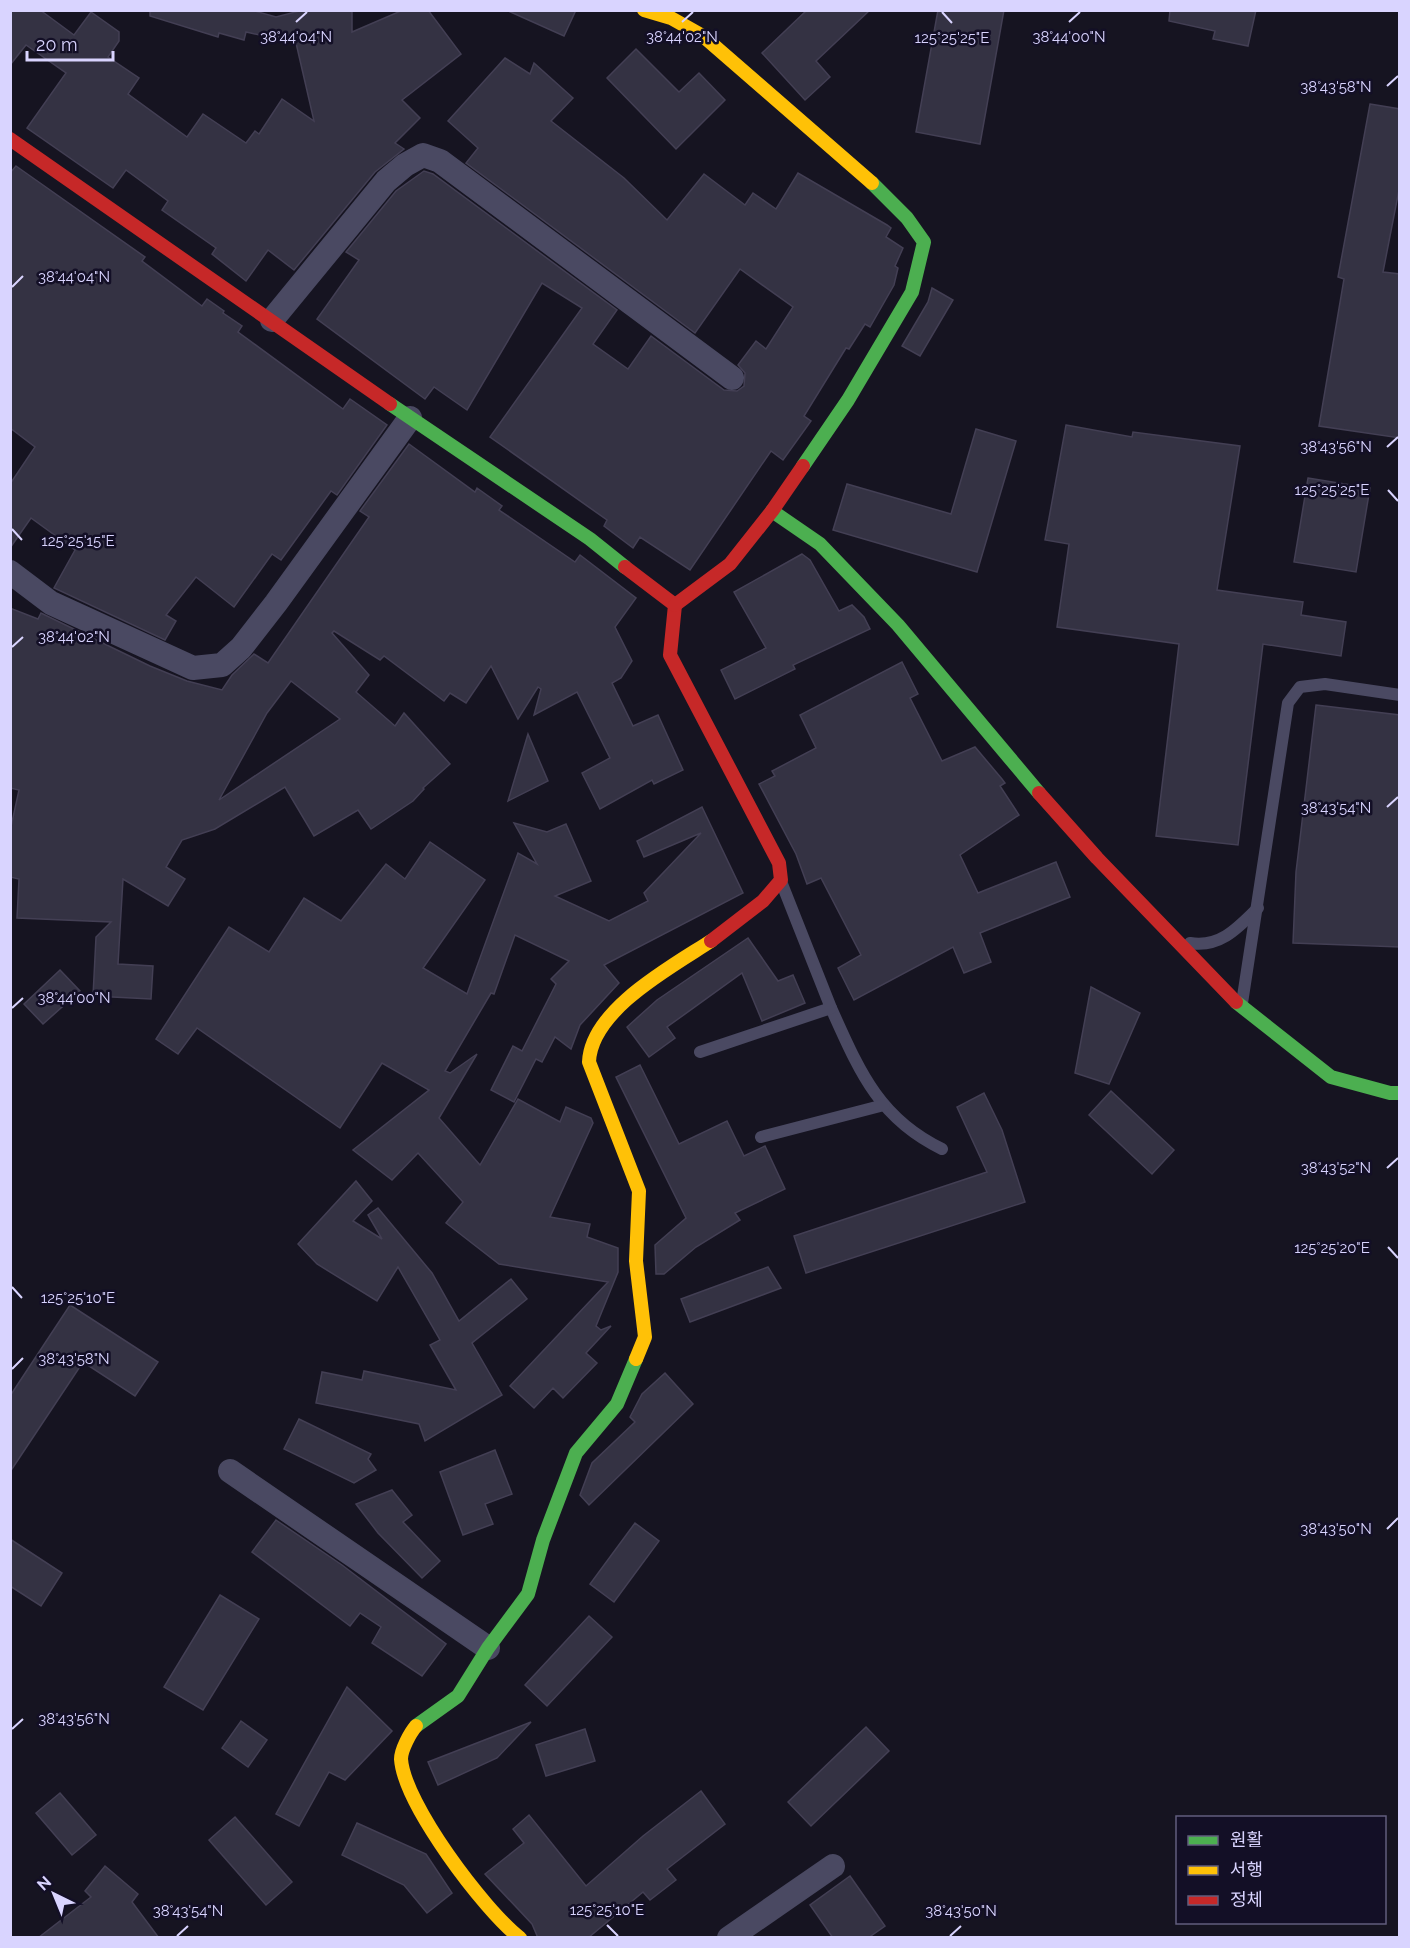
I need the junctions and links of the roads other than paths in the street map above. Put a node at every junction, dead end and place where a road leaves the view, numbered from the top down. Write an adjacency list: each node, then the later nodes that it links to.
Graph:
1 (644, 10): 6 (street)
2 (10, 139): 3 (street)
3 (272, 320): 4 (street); 5 (street)
4 (732, 378)
5 (410, 418): 7 (street); 8 (street)
6 (772, 511): 8 (street); 12 (street)
7 (10, 572)
8 (675, 605): 10 (street)
9 (1400, 695): 11 (lane)
10 (781, 880): 14 (lane); 21 (street)
11 (1258, 908): 12 (lane); 13 (lane)
12 (1177, 940): 13 (street)
13 (1241, 1007): 16 (street)
14 (831, 1008): 15 (lane); 17 (lane)
15 (700, 1052)
16 (1400, 1093)
17 (884, 1105): 18 (lane); 19 (lane)
18 (761, 1137)
19 (942, 1149)
20 (230, 1471): 21 (street)
21 (488, 1648): 23 (street)
22 (833, 1866): 24 (street)
23 (520, 1938)
24 (729, 1938)

